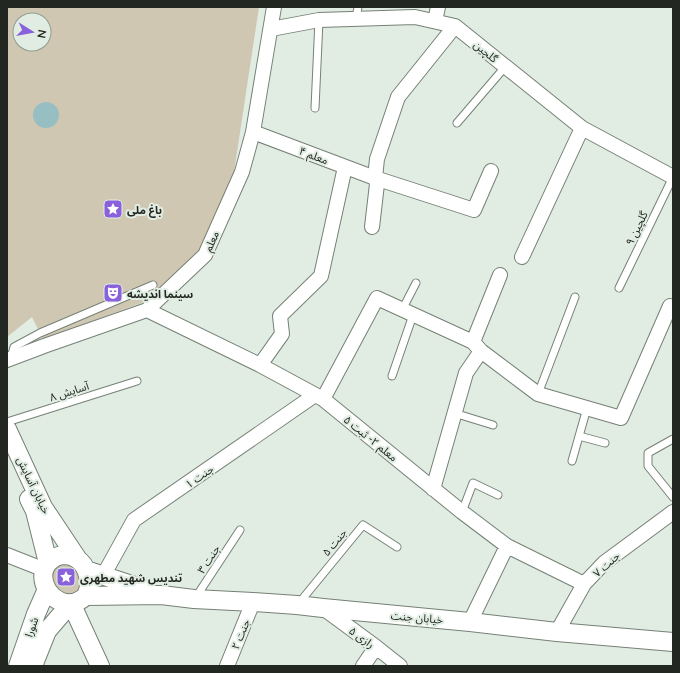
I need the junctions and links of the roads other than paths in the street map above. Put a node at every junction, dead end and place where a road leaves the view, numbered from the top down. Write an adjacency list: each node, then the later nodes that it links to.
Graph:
1 (274, 7): 7 (street, معلم)
2 (438, 7): 5 (street)
3 (357, 13): 4 (street, گلچین); 5 (street, گلچین)
4 (320, 20): 7 (street, گلچین); 9 (lane)
5 (435, 21): 6 (street, گلچین)
6 (455, 26): 8 (street, گلچین); 16 (street)
7 (270, 29): 12 (street, معلم)
8 (505, 67): 10 (lane); 11 (street, گلچین)
9 (315, 108)
10 (457, 124)
11 (582, 128): 15 (street, گلچین); 18 (street)
12 (253, 132): 13 (street, معلم ۴); 25 (street, معلم)
13 (345, 167): 16 (street, معلم ۴); 29 (street)
14 (492, 171): 16 (street, معلم ۴)
15 (673, 177): 22 (lane, گلچین ۹)
16 (374, 178): 17 (street)
17 (372, 227)
18 (522, 257)
19 (500, 275): 27 (street)
20 (416, 283): 26 (lane)
21 (153, 285): 28 (lane)
22 (619, 288)
23 (575, 297): 32 (lane)
24 (673, 307): 34 (street)
25 (147, 310): 28 (street, معلم); 29 (street, معلم ۲- ثبت ۵)
26 (408, 312): 27 (street); 30 (lane); 33 (street)
27 (477, 347): 32 (street); 35 (street)
28 (9, 359)
29 (260, 365): 33 (street, معلم ۲- ثبت ۵)
30 (392, 376)
31 (138, 380): 36 (lane, آسایش ۸)
32 (538, 394): 34 (street)
33 (319, 397): 44 (street, معلم ۲- ثبت ۵); 55 (street, جنت ۱)
34 (587, 408): 39 (lane)
35 (454, 413): 37 (lane); 44 (street)
36 (7, 422)
37 (493, 425)
38 (7, 429): 53 (street, خیابان آسایش)
39 (579, 436): 41 (lane); 43 (lane)
40 (673, 439): 46 (lane)
41 (604, 443)
42 (7, 451): 54 (street, خیابان آسایش)
43 (572, 461)
44 (433, 489): 47 (street, معلم ۲- ثبت ۵)
45 (498, 495): 47 (lane)
46 (673, 497)
47 (462, 512): 50 (street, معلم ۲- ثبت ۵)
48 (673, 512): 56 (street, جنت ۷)
49 (240, 530): 60 (lane, جنت ۳)
50 (507, 546): 56 (street, معلم ۲- ثبت ۵); 64 (street)
51 (397, 547): 62 (lane, جنت ۵)
52 (7, 555): 54 (street)
53 (81, 564): 54 (street); 55 (street, خیابان جنت); 59 (street)
54 (46, 566): 57 (street)
55 (103, 576): 58 (street, خیابان جنت)
56 (584, 584): 65 (street, جنت ۷)
57 (47, 589): 59 (street); 68 (street, شورا)
58 (161, 595): 59 (street, خیابان جنت); 60 (street, خیابان جنت)
59 (79, 599): 69 (street, شورا); 70 (street)
60 (194, 599): 61 (street, خیابان جنت)
61 (253, 602): 62 (street, خیابان جنت); 71 (street, جنت ۲)
62 (297, 605): 63 (street, خیابان جنت)
63 (323, 608): 64 (street, خیابان جنت); 67 (street, رازی ۵)
64 (470, 622): 65 (street, خیابان جنت)
65 (557, 632): 66 (street, خیابان جنت)
66 (673, 642)
67 (376, 647): 72 (street); 73 (street, رازی ۵)
68 (18, 666)
69 (33, 666)
70 (100, 666)
71 (227, 666)
72 (364, 666)
73 (400, 666)

